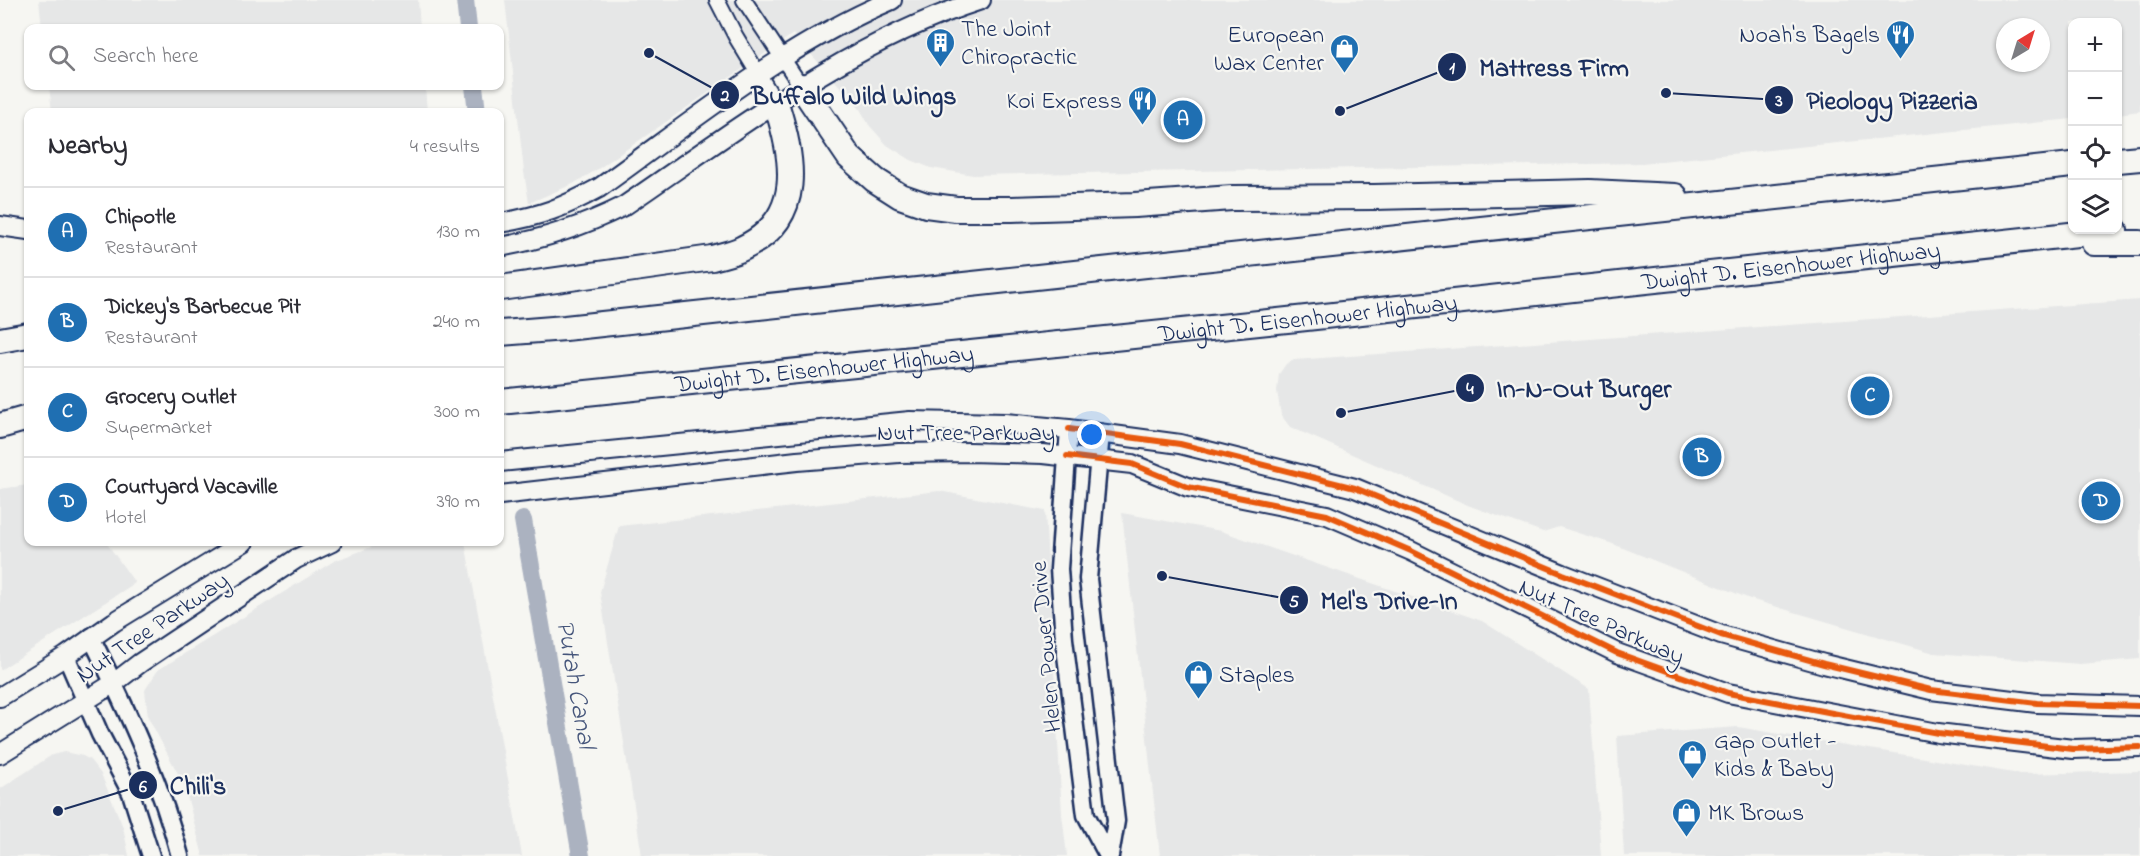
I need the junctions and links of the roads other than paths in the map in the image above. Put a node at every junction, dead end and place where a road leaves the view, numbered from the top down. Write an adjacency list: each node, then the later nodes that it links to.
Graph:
1 (717, 0): 6 (street)
2 (744, 0): 5 (street)
3 (892, 0): 5 (main road)
4 (981, 0): 7 (main road)
5 (783, 57): 6 (main road); 7 (street)
6 (758, 74): 8 (street); 13 (main road)
7 (801, 86): 8 (main road); 12 (highway)
8 (776, 103): 21 (main road); 22 (highway)
9 (2140, 158): 10 (highway)
10 (2122, 160)
11 (2068, 166): 12 (highway)
12 (1744, 200): 23 (highway)
13 (504, 222)
14 (0, 226): 17 (main road)
15 (2140, 226): 16 (highway, Dwight D. Eisenhower Highway)
16 (2122, 228)
17 (24, 229)
18 (2076, 234): 19 (highway, Dwight D. Eisenhower Highway)
19 (2005, 243): 20 (highway); 28 (highway, Dwight D. Eisenhower Highway)
20 (2140, 243)
21 (504, 246)
22 (504, 287)
23 (504, 333)
24 (24, 335): 25 (highway)
25 (0, 340)
26 (0, 345): 27 (highway)
27 (24, 345)
28 (504, 402)
29 (0, 415): 30 (highway)
30 (24, 416)
31 (24, 417): 32 (highway)
32 (0, 426)
33 (1069, 429): 34 (main road, Nut Tree Parkway); 35 (street, Helen Power Drive); 37 (main road, Nut Tree Parkway)
34 (1101, 433): 36 (street, Helen Power Drive); 46 (main road, Nut Tree Parkway)
35 (1067, 456): 36 (main road, Nut Tree Parkway); 38 (main road, Nut Tree Parkway); 51 (street, Helen Power Drive)
36 (1099, 459): 47 (main road, Nut Tree Parkway); 51 (street, Helen Power Drive)
37 (504, 462)
38 (504, 495)
39 (238, 546): 41 (main road, Nut Tree Parkway)
40 (324, 546): 43 (main road, Nut Tree Parkway)
41 (91, 638): 42 (main road, Nut Tree Parkway); 43 (street)
42 (66, 656): 44 (main road, Nut Tree Parkway); 45 (street)
43 (114, 683): 45 (main road, Nut Tree Parkway); 50 (street)
44 (0, 697)
45 (86, 700): 48 (main road, Nut Tree Parkway); 49 (street)
46 (2140, 706)
47 (2140, 747)
48 (0, 754)
49 (151, 856)
50 (180, 856)
51 (1109, 856)

